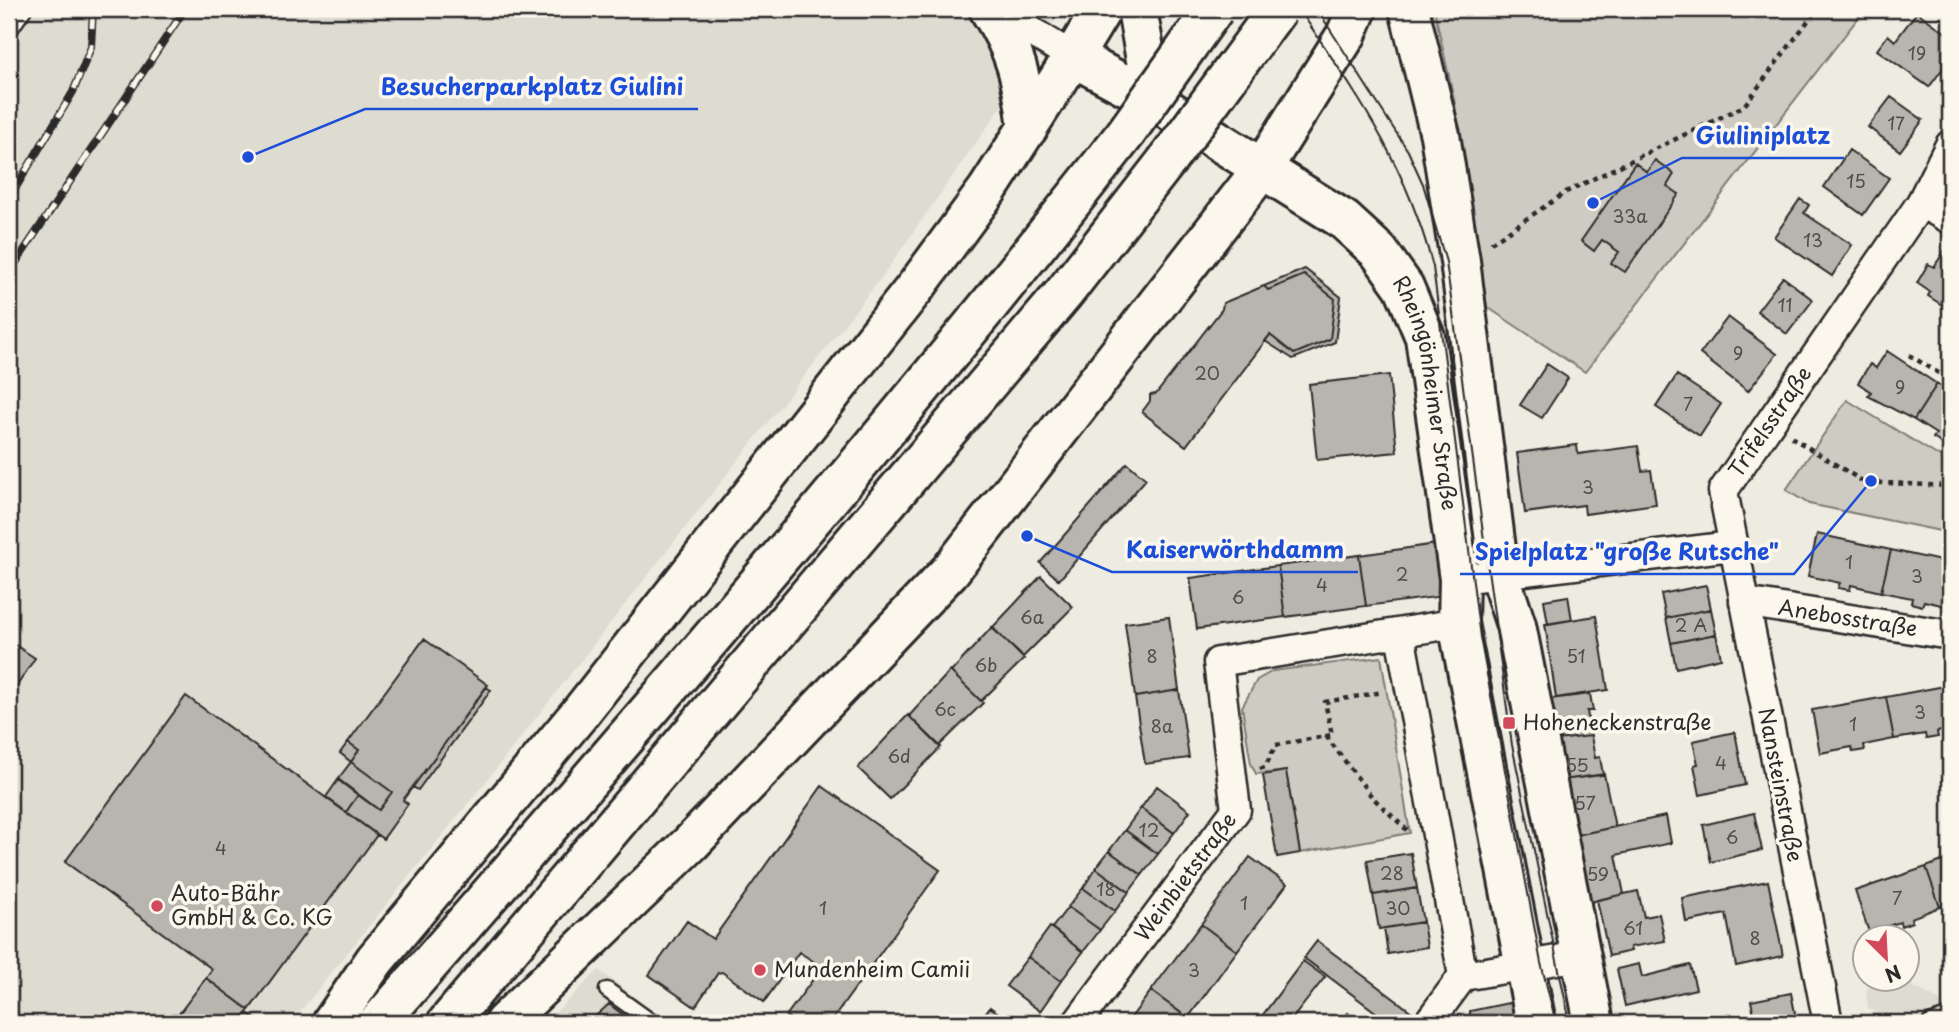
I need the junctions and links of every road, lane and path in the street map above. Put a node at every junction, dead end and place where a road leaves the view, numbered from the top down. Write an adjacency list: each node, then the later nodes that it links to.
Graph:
1 (24, 9): 10 (lane)
2 (992, 9): 11 (street); 13 (main road)
3 (1102, 9): 11 (main road)
4 (1137, 9): 12 (main road)
5 (1214, 9): 40 (main road, bridge)
6 (1278, 9): 41 (main road, bridge)
7 (1357, 9): 15 (main road)
8 (1409, 9): 18 (main road, Rheingönheimer Straße)
9 (1817, 9): 18 (path)
10 (9, 31)
11 (1073, 57): 12 (main road, Rheingönheimer Straße); 13 (main road)
12 (1153, 100): 15 (main road, Rheingönheimer Straße)
13 (1028, 128): 39 (main road)
14 (1950, 145): 16 (street, Trifelsstraße)
15 (1262, 169): 25 (main road, Rheingönheimer Straße); 42 (main road)
16 (1921, 203): 17 (street); 21 (street, Trifelsstraße)
17 (1950, 219)
18 (1460, 261): 24 (main road, Rheingönheimer Straße)
19 (1909, 355): 20 (path)
20 (1950, 380)
21 (1770, 423): 22 (path); 23 (street, Trifelsstraße)
22 (1950, 486)
23 (1732, 546): 24 (street); 26 (street, Nansteinstraße)
24 (1499, 573): 25 (street); 34 (main road, Rheingönheimer Straße)
25 (1459, 579): 27 (main road, Rheingönheimer Straße)
26 (1744, 601): 29 (street, Anebosstraße); 48 (street, Nansteinstraße)
27 (1458, 623): 28 (street, Weinbietstraße); 35 (main road, Rheingönheimer Straße)
28 (1401, 634): 30 (street); 32 (street, Weinbietstraße)
29 (1950, 635)
30 (1410, 687): 31 (path); 36 (street)
31 (1326, 736): 32 (path); 33 (path)
32 (1232, 775): 44 (street, Weinbietstraße)
33 (1410, 833)
34 (1580, 956): 35 (street); 47 (main road, Rheingönheimer Straße)
35 (1525, 967): 36 (street); 46 (main road, Rheingönheimer Straße)
36 (1463, 976): 45 (street)
37 (607, 990): 43 (lane)
38 (1950, 1016): 49 (lane)
39 (332, 1023)
40 (378, 1023)
41 (446, 1023)
42 (505, 1023)
43 (653, 1023)
44 (1077, 1023)
45 (1428, 1023)
46 (1536, 1023)
47 (1594, 1023)
48 (1828, 1023)
49 (1930, 1023)

